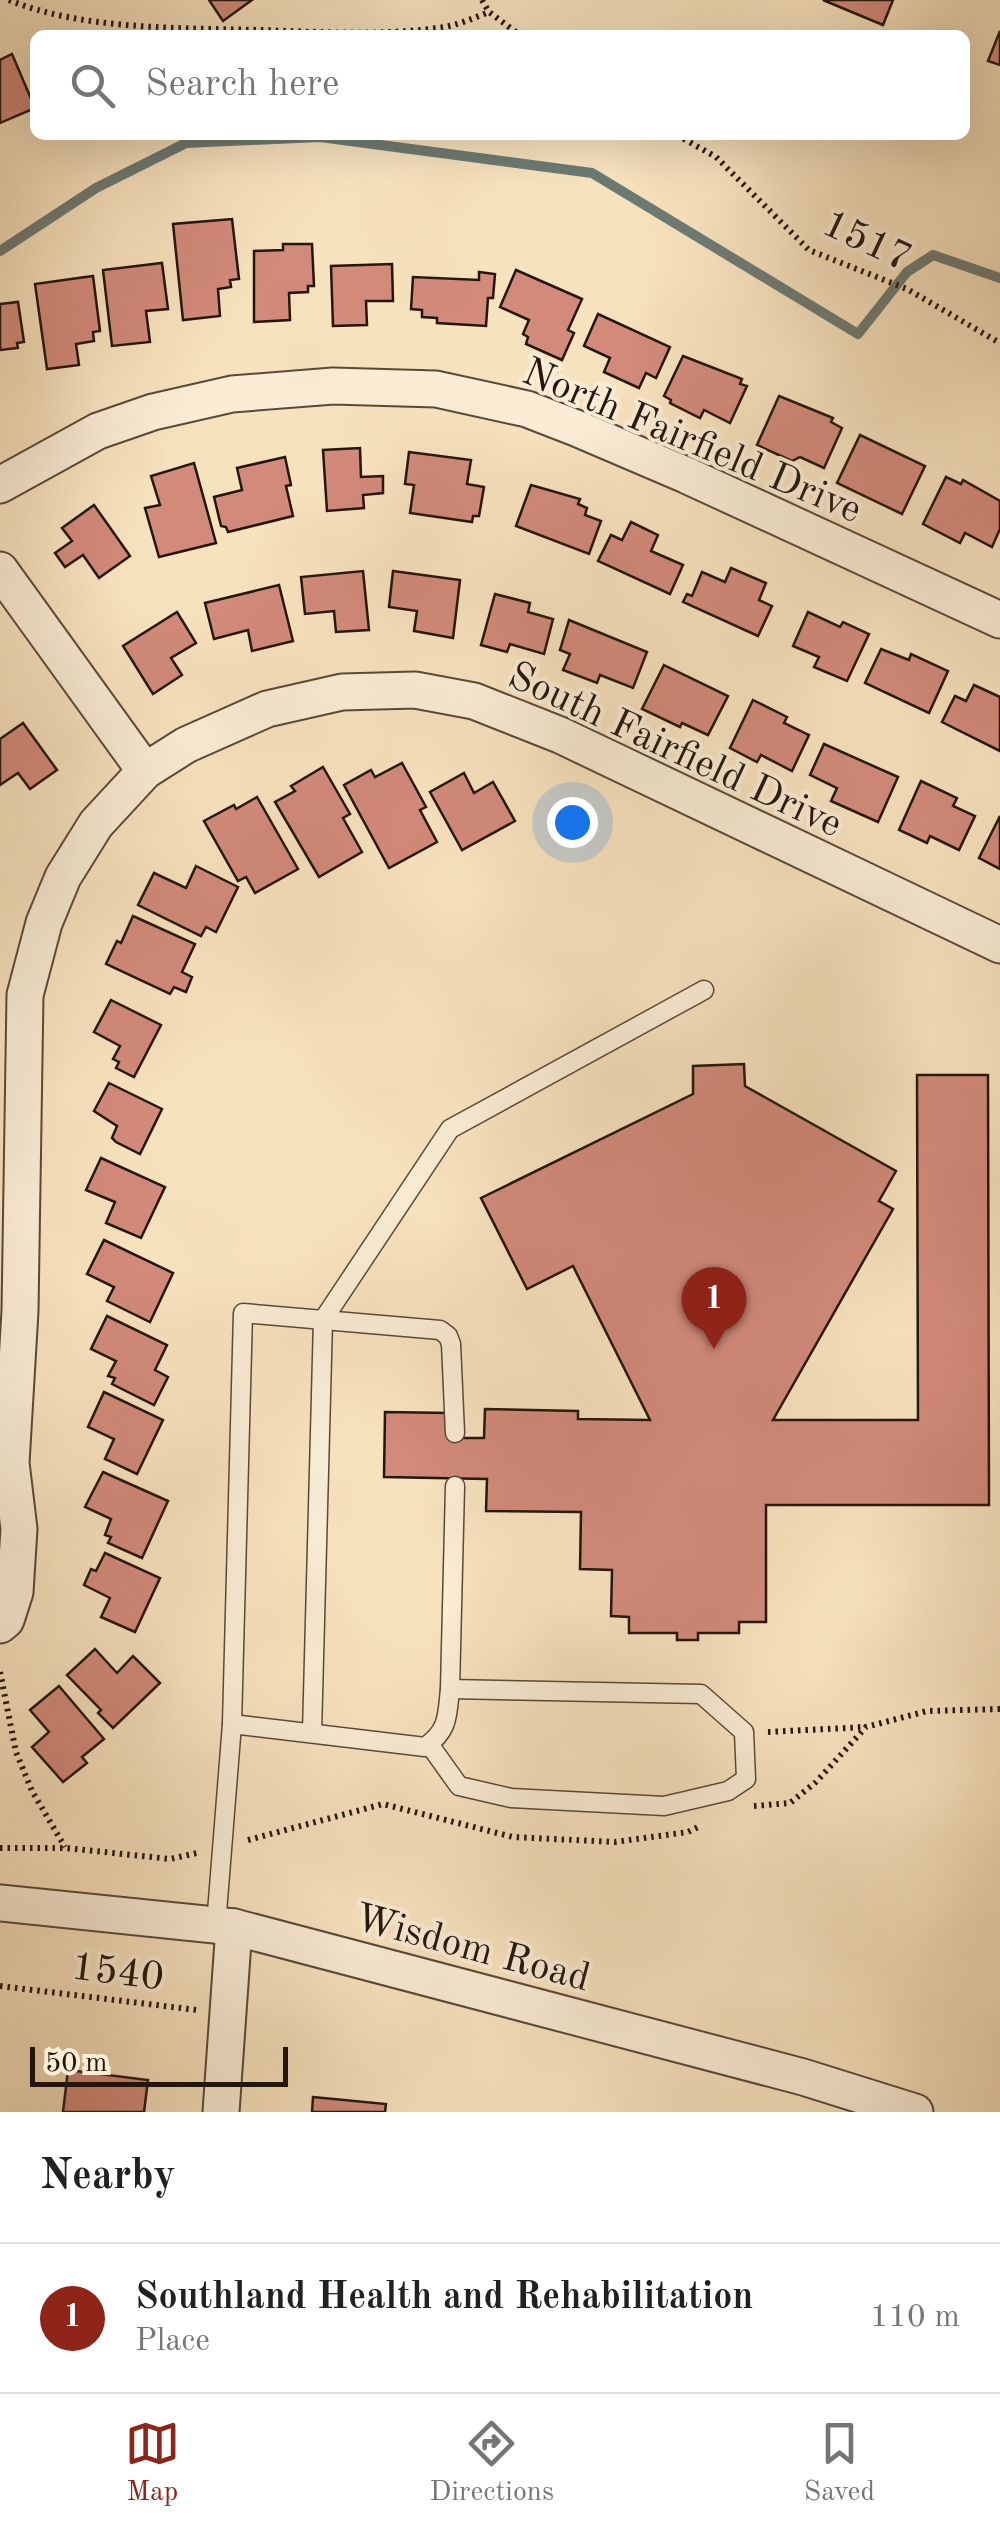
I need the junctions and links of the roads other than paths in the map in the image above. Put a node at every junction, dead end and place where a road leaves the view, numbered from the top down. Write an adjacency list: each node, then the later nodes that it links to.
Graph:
1 (0, 485): 3 (street, North Fairfield Drive)
2 (0, 570): 4 (street)
3 (1000, 620)
4 (146, 771): 5 (street, South Fairfield Drive); 9 (street, South Fairfield Drive)
5 (1000, 945)
6 (704, 990): 7 (lane)
7 (323, 1320): 8 (lane); 13 (lane); 14 (lane)
8 (456, 1433)
9 (6, 1476): 11 (street, South Fairfield Drive)
10 (456, 1486): 12 (lane)
11 (0, 1625)
12 (450, 1689): 15 (lane); 15 (lane)
13 (232, 1724): 14 (lane); 17 (lane)
14 (312, 1733): 15 (lane)
15 (428, 1744)
16 (0, 1903): 17 (street, Wisdom Road)
17 (225, 1926): 18 (street); 19 (street, Wisdom Road)
18 (220, 2112)
19 (916, 2112)

